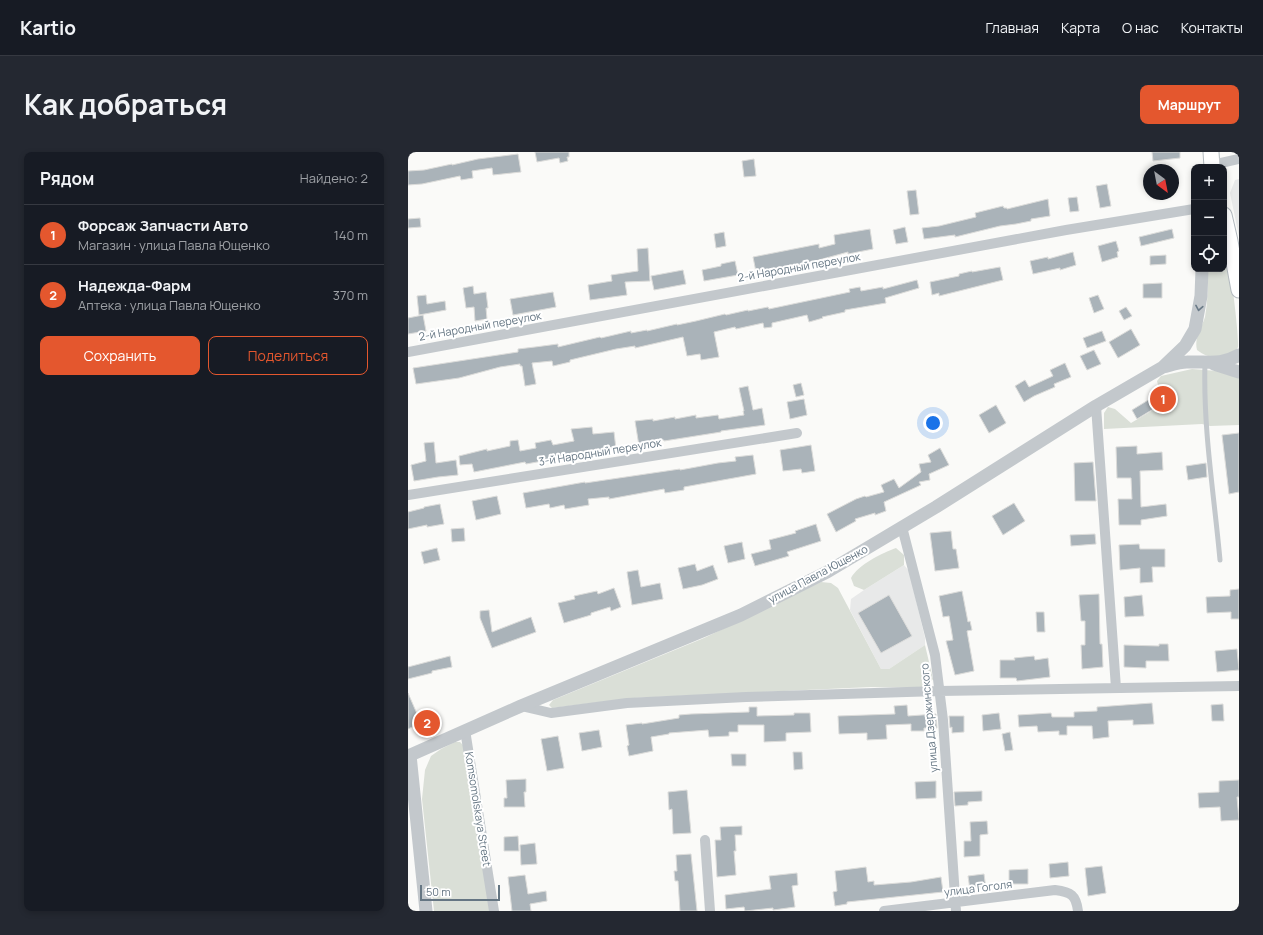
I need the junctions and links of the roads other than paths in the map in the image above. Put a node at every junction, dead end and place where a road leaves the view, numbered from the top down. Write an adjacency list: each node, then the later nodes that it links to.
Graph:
1 (1239, 159): 2 (street)
2 (1212, 163)
3 (1191, 210): 8 (street, 2-й Народный переулок)
4 (1227, 240): 5 (main road)
5 (1237, 261): 7 (main road)
6 (1202, 272): 11 (street, one-way to 11)
7 (1239, 290)
8 (408, 352)
9 (1239, 355): 10 (street)
10 (1209, 363): 11 (street); 12 (street); 17 (lane)
11 (1163, 367): 13 (street, улица Павла Ющенко)
12 (1239, 372)
13 (1096, 406): 16 (street, улица Павла Ющенко); 19 (street)
14 (797, 433): 15 (street, 3-й Народный переулок)
15 (408, 495)
16 (902, 527): 20 (street, улица Дзержинского); 21 (street, улица Павла Ющенко)
17 (1220, 560)
18 (1239, 686): 19 (street)
19 (1116, 688): 20 (street)
20 (939, 691): 21 (street); 25 (street, улица Дзержинского)
21 (521, 706): 22 (street, улица Павла Ющенко)
22 (465, 730): 23 (street, улица Павла Ющенко); 27 (street, Komsomolskaya Street)
23 (409, 755): 26 (street)
24 (705, 840): 28 (street)
25 (956, 907): 29 (street, улица Гоголя); 30 (street, улица Гоголя)
26 (426, 911)
27 (494, 911)
28 (710, 911)
29 (884, 911)
30 (1078, 911)

